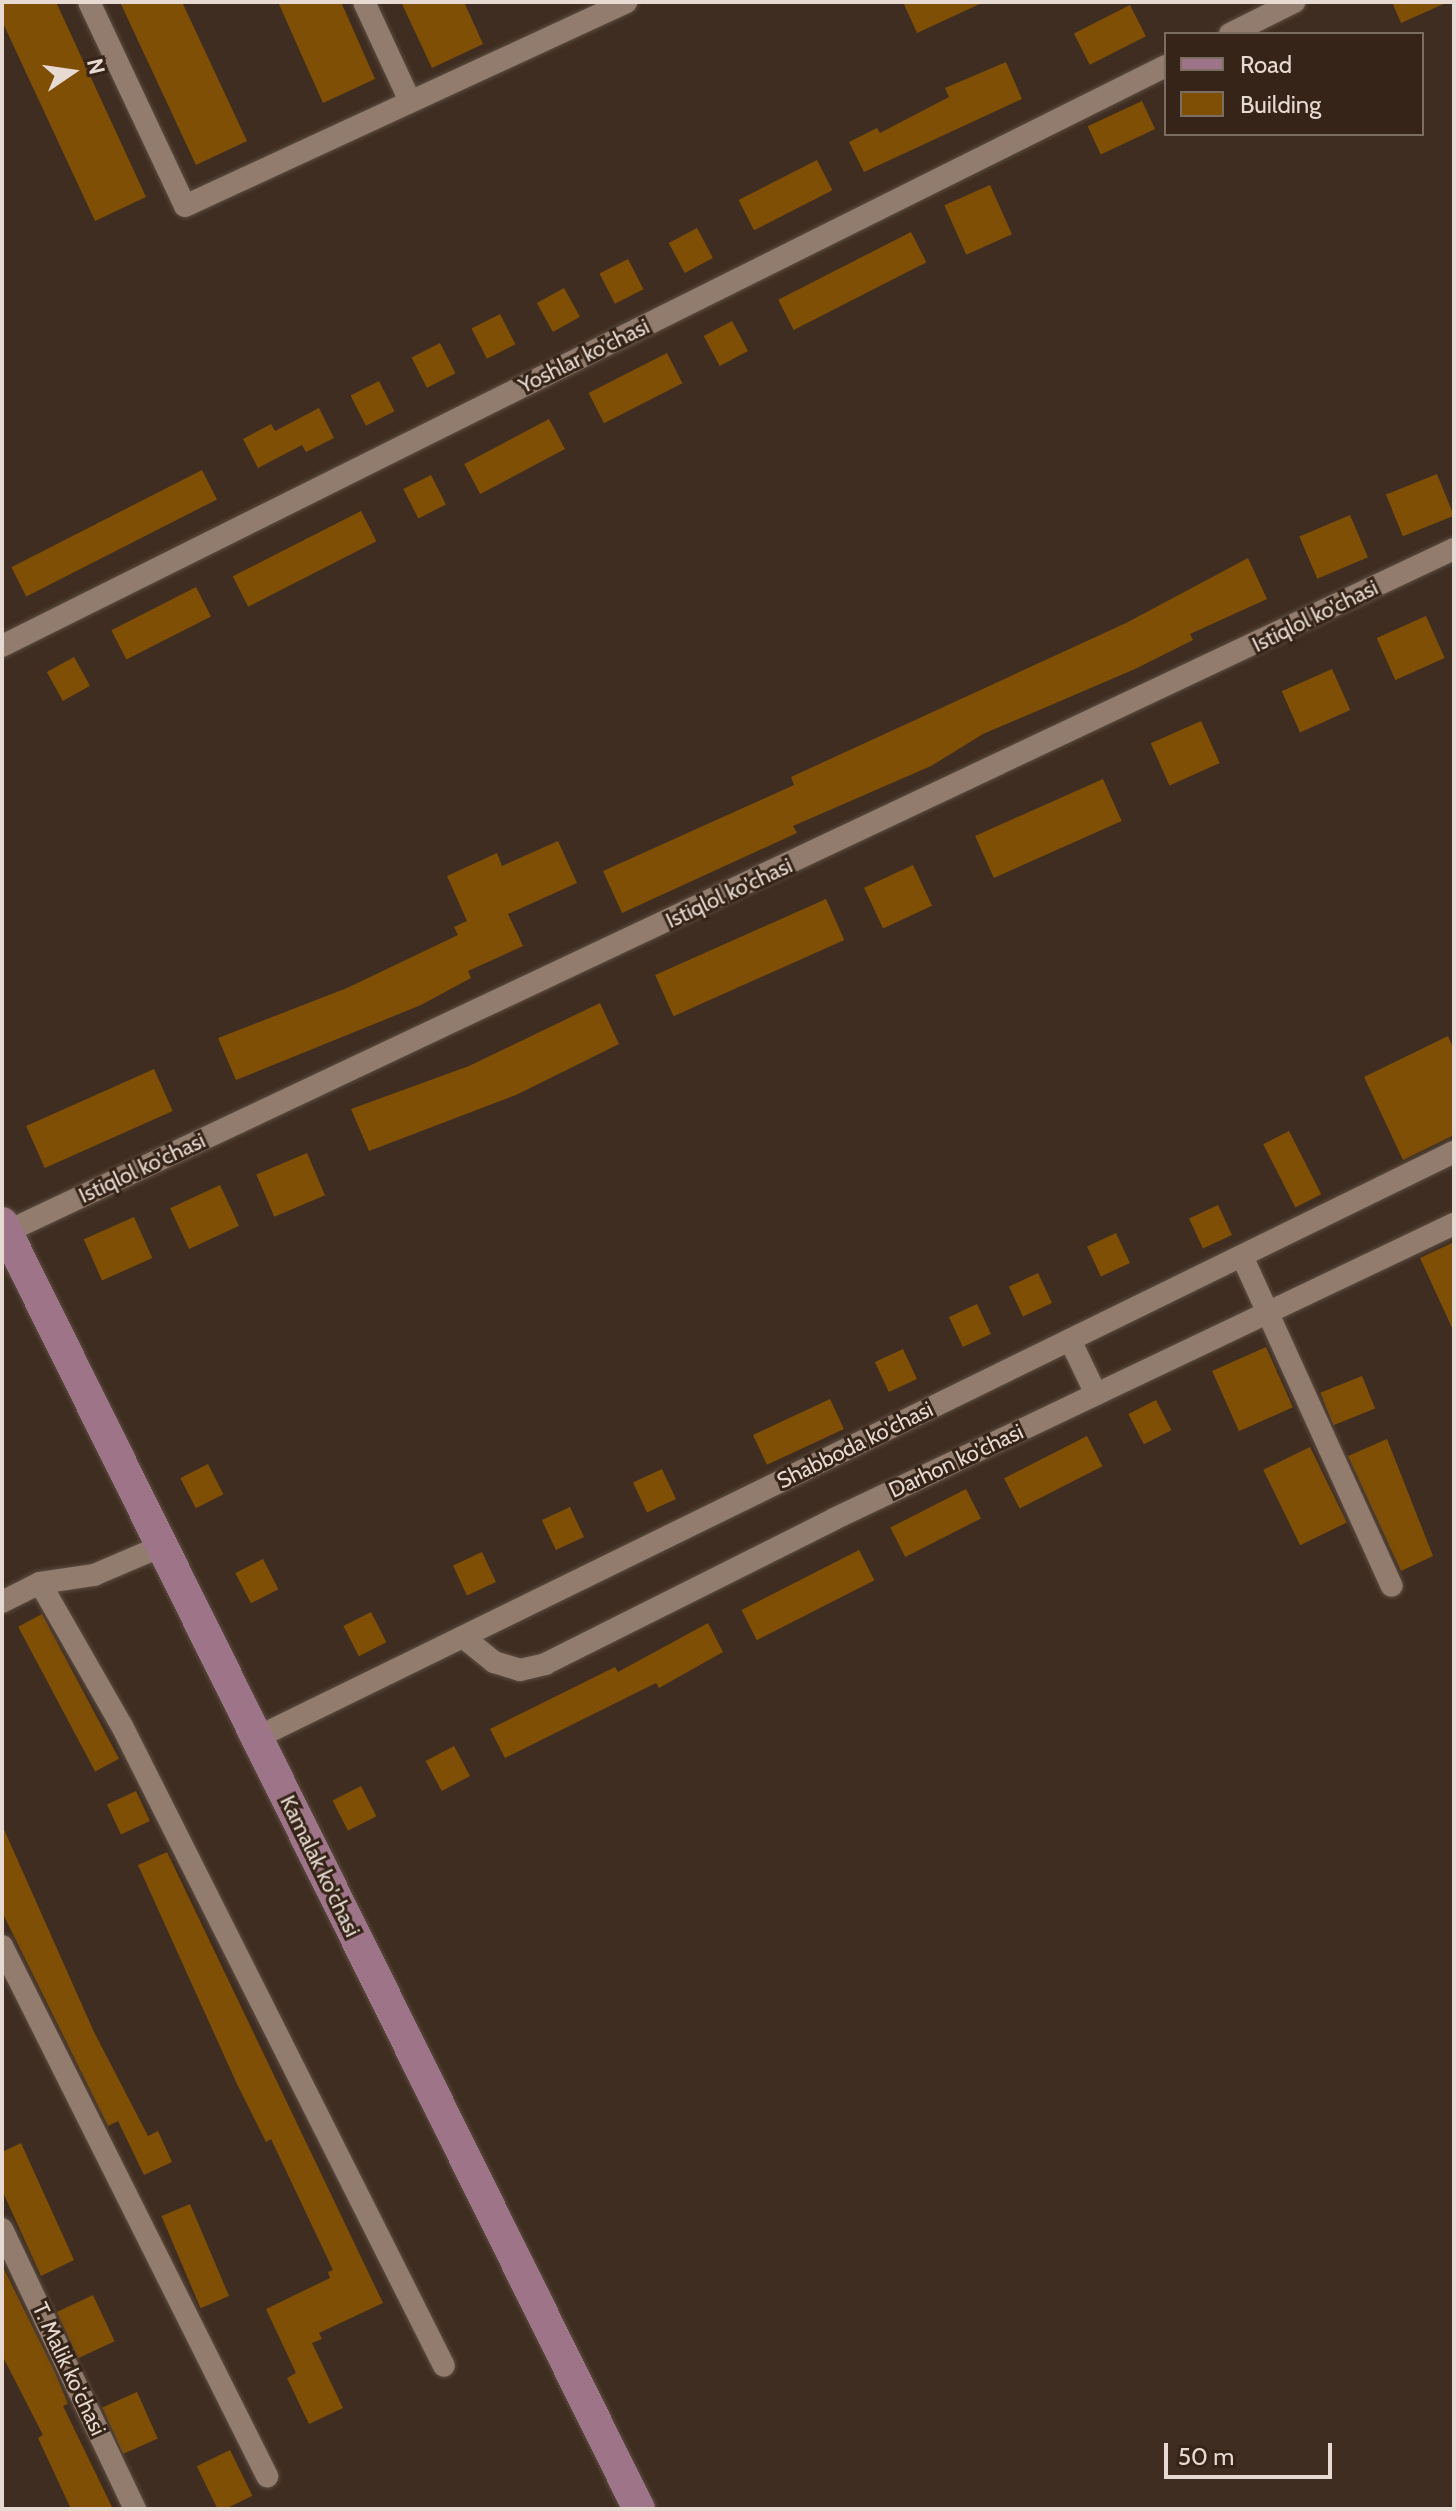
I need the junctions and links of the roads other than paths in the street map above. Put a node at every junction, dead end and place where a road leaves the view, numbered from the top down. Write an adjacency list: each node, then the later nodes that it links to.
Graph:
1 (89, 2): 7 (street)
2 (364, 2): 7 (street)
3 (626, 2): 7 (street)
4 (1294, 2): 5 (street)
5 (1234, 32)
6 (1164, 67): 9 (street, Yoshlar ko'chasi)
7 (410, 101)
8 (1454, 549): 12 (street, Istiqlol ko'chasi)
9 (2, 646)
10 (1454, 1152): 13 (street, Shabboda ko'chasi)
11 (1454, 1224): 14 (street, Darhon ko'chasi)
12 (3, 1230): 17 (main road, Kamalak ko'chasi)
13 (1242, 1256): 14 (street); 15 (street, Shabboda ko'chasi)
14 (1269, 1312): 16 (street, Darhon ko'chasi); 19 (street)
15 (1070, 1340): 16 (street); 21 (street, Shabboda ko'chasi)
16 (1096, 1394): 21 (street, Darhon ko'chasi)
17 (162, 1546): 18 (street); 22 (main road, Kamalak ko'chasi)
18 (40, 1583): 20 (street); 25 (street)
19 (1392, 1586)
20 (2, 1602)
21 (463, 1637): 22 (street, Shabboda ko'chasi)
22 (256, 1738): 28 (main road, Kamalak ko'chasi)
23 (2, 1946): 26 (street)
24 (2, 2229): 27 (street, T. Malik ko'chasi)
25 (444, 2366)
26 (267, 2476)
27 (135, 2509)
28 (639, 2509)

